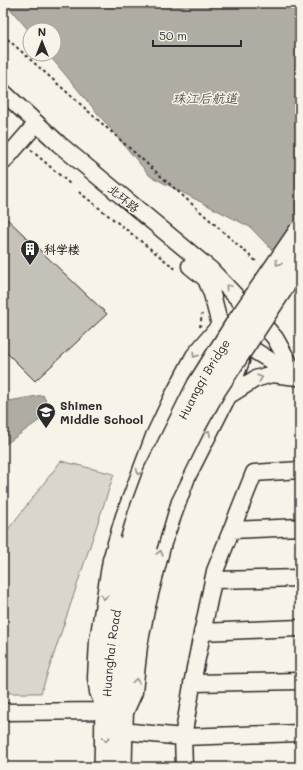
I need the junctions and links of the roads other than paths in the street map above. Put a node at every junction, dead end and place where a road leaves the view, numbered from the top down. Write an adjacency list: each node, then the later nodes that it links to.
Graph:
1 (3, 92): 7 (street, 北环路, one-way to 1)
2 (3, 107): 3 (street, 北环路)
3 (30, 131): 4 (street); 9 (street, 北环路)
4 (3, 162)
5 (300, 231): 16 (main road, Huangqi Bridge, one-way to 16, bridge)
6 (300, 261): 16 (main road, Huangqi Bridge, bridge)
7 (244, 305): 8 (street); 9 (street)
8 (261, 322): 10 (street); 11 (street)
9 (220, 325): 10 (street); 24 (street, one-way to 24)
10 (247, 346): 11 (street); 12 (street)
11 (299, 378): 12 (street, one-way to 11)
12 (228, 396): 24 (street, one-way to 12)
13 (300, 470): 15 (street)
14 (300, 527): 15 (street)
15 (231, 530): 18 (street)
16 (138, 543): 24 (main road, Huanghai Road)
17 (300, 578): 18 (street)
18 (213, 580): 20 (street)
19 (300, 628): 20 (street)
20 (202, 632): 22 (street)
21 (300, 681): 22 (street)
22 (192, 683): 26 (street)
23 (3, 712): 24 (street)
24 (117, 720): 26 (street); 27 (main road, Huanghai Road, one-way to 27); 28 (main road, Huanghai Road)
25 (300, 733): 26 (street)
26 (183, 736): 29 (street)
27 (105, 767)
28 (121, 767)
29 (184, 767)

